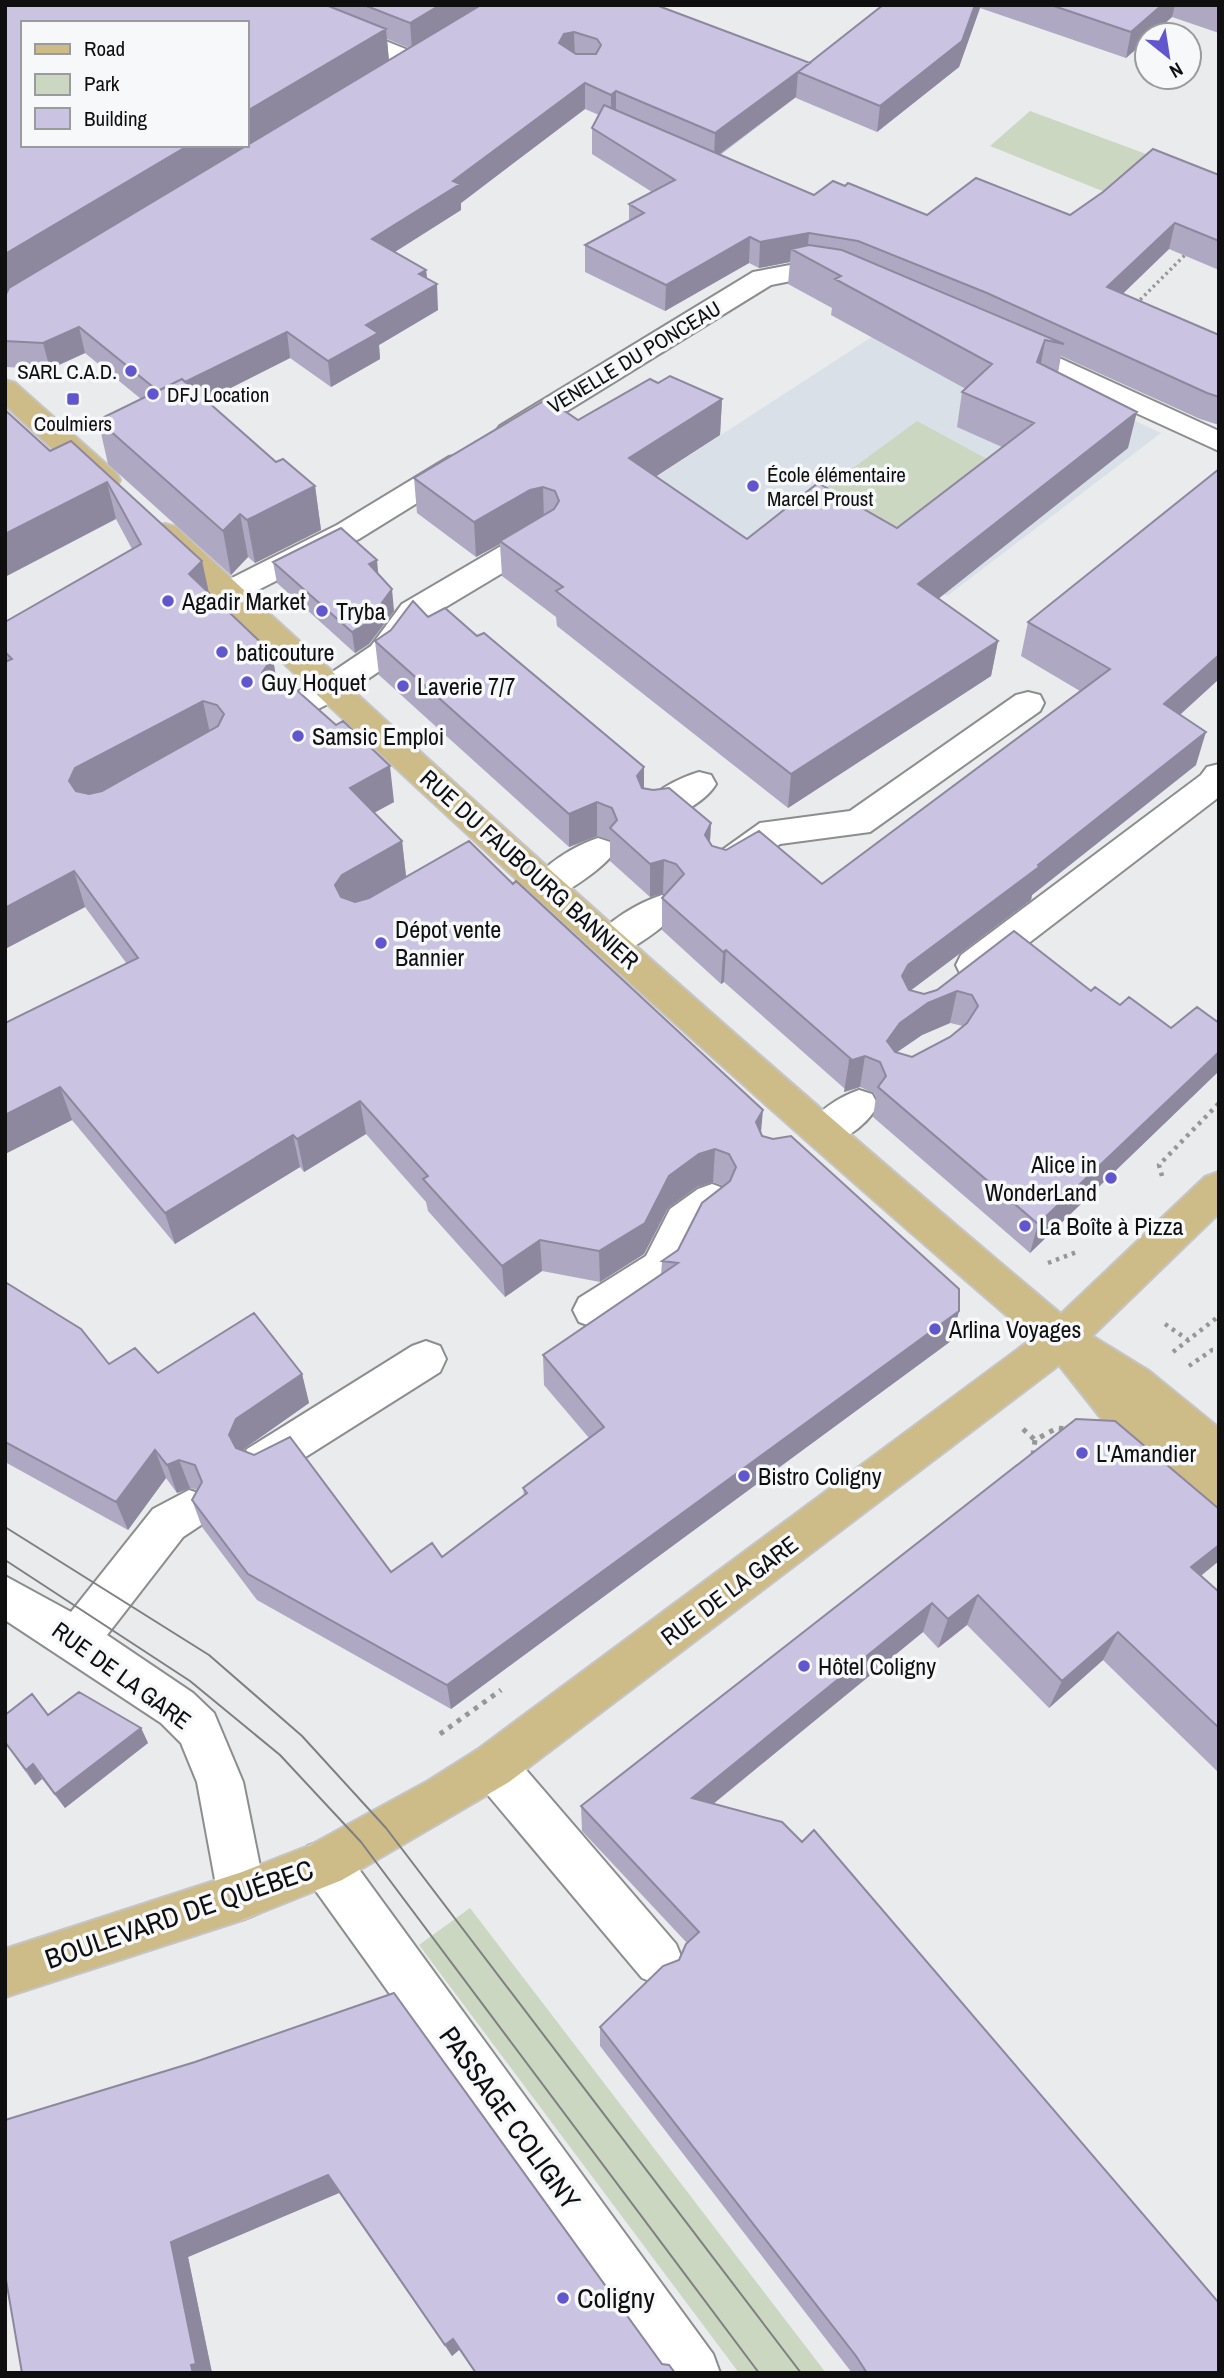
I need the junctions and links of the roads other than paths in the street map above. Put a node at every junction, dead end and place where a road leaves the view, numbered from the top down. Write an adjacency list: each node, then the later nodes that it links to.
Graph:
1 (274, 5): 3 (street)
2 (438, 47): 3 (street)
3 (414, 61): 4 (street)
4 (384, 79)
5 (870, 286): 10 (street, VENELLE DU PONCEAU)
6 (985, 333): 8 (street)
7 (5, 389): 10 (main road, RUE DU FAUBOURG BANNIER)
8 (1219, 442)
9 (543, 536): 11 (street)
10 (229, 592): 11 (main road, RUE DU FAUBOURG BANNIER)
11 (330, 689): 13 (street); 17 (main road, RUE DU FAUBOURG BANNIER)
12 (1028, 702): 20 (street)
13 (287, 712)
14 (699, 783): 16 (street)
15 (1217, 784): 24 (street)
16 (656, 811)
17 (500, 841): 19 (street); 21 (main road, RUE DU FAUBOURG BANNIER)
18 (598, 851): 21 (street)
19 (466, 861)
20 (723, 867)
21 (548, 885): 23 (main road, RUE DU FAUBOURG BANNIER)
22 (662, 908): 23 (street)
23 (611, 943): 26 (main road, RUE DU FAUBOURG BANNIER)
24 (950, 984)
25 (859, 1105): 26 (street)
26 (811, 1134): 30 (main road, RUE DU FAUBOURG BANNIER)
27 (1219, 1188): 30 (main road, RUE DE LA GARE)
28 (712, 1200): 29 (street)
29 (593, 1310)
30 (1062, 1339): 32 (main road, RUE DU FAUBOURG BANNIER); 34 (main road, RUE DU FAUBOURG BANNIER); 38 (main road, RUE DE LA GARE)
31 (426, 1359): 33 (street)
32 (1219, 1453)
33 (262, 1462)
34 (1219, 1497)
35 (189, 1509): 37 (street)
36 (5, 1596): 37 (street, RUE DE LA GARE)
37 (76, 1640): 41 (street, RUE DE LA GARE)
38 (493, 1766): 39 (main road, RUE DE LA GARE); 42 (street)
39 (386, 1828): 40 (main road, BOULEVARD DE QUÉBEC)
40 (326, 1863): 41 (main road, BOULEVARD DE QUÉBEC); 44 (street, PASSAGE COLIGNY)
41 (242, 1896): 43 (main road, BOULEVARD DE QUÉBEC)
42 (659, 1961)
43 (5, 1973)
44 (694, 2373)

